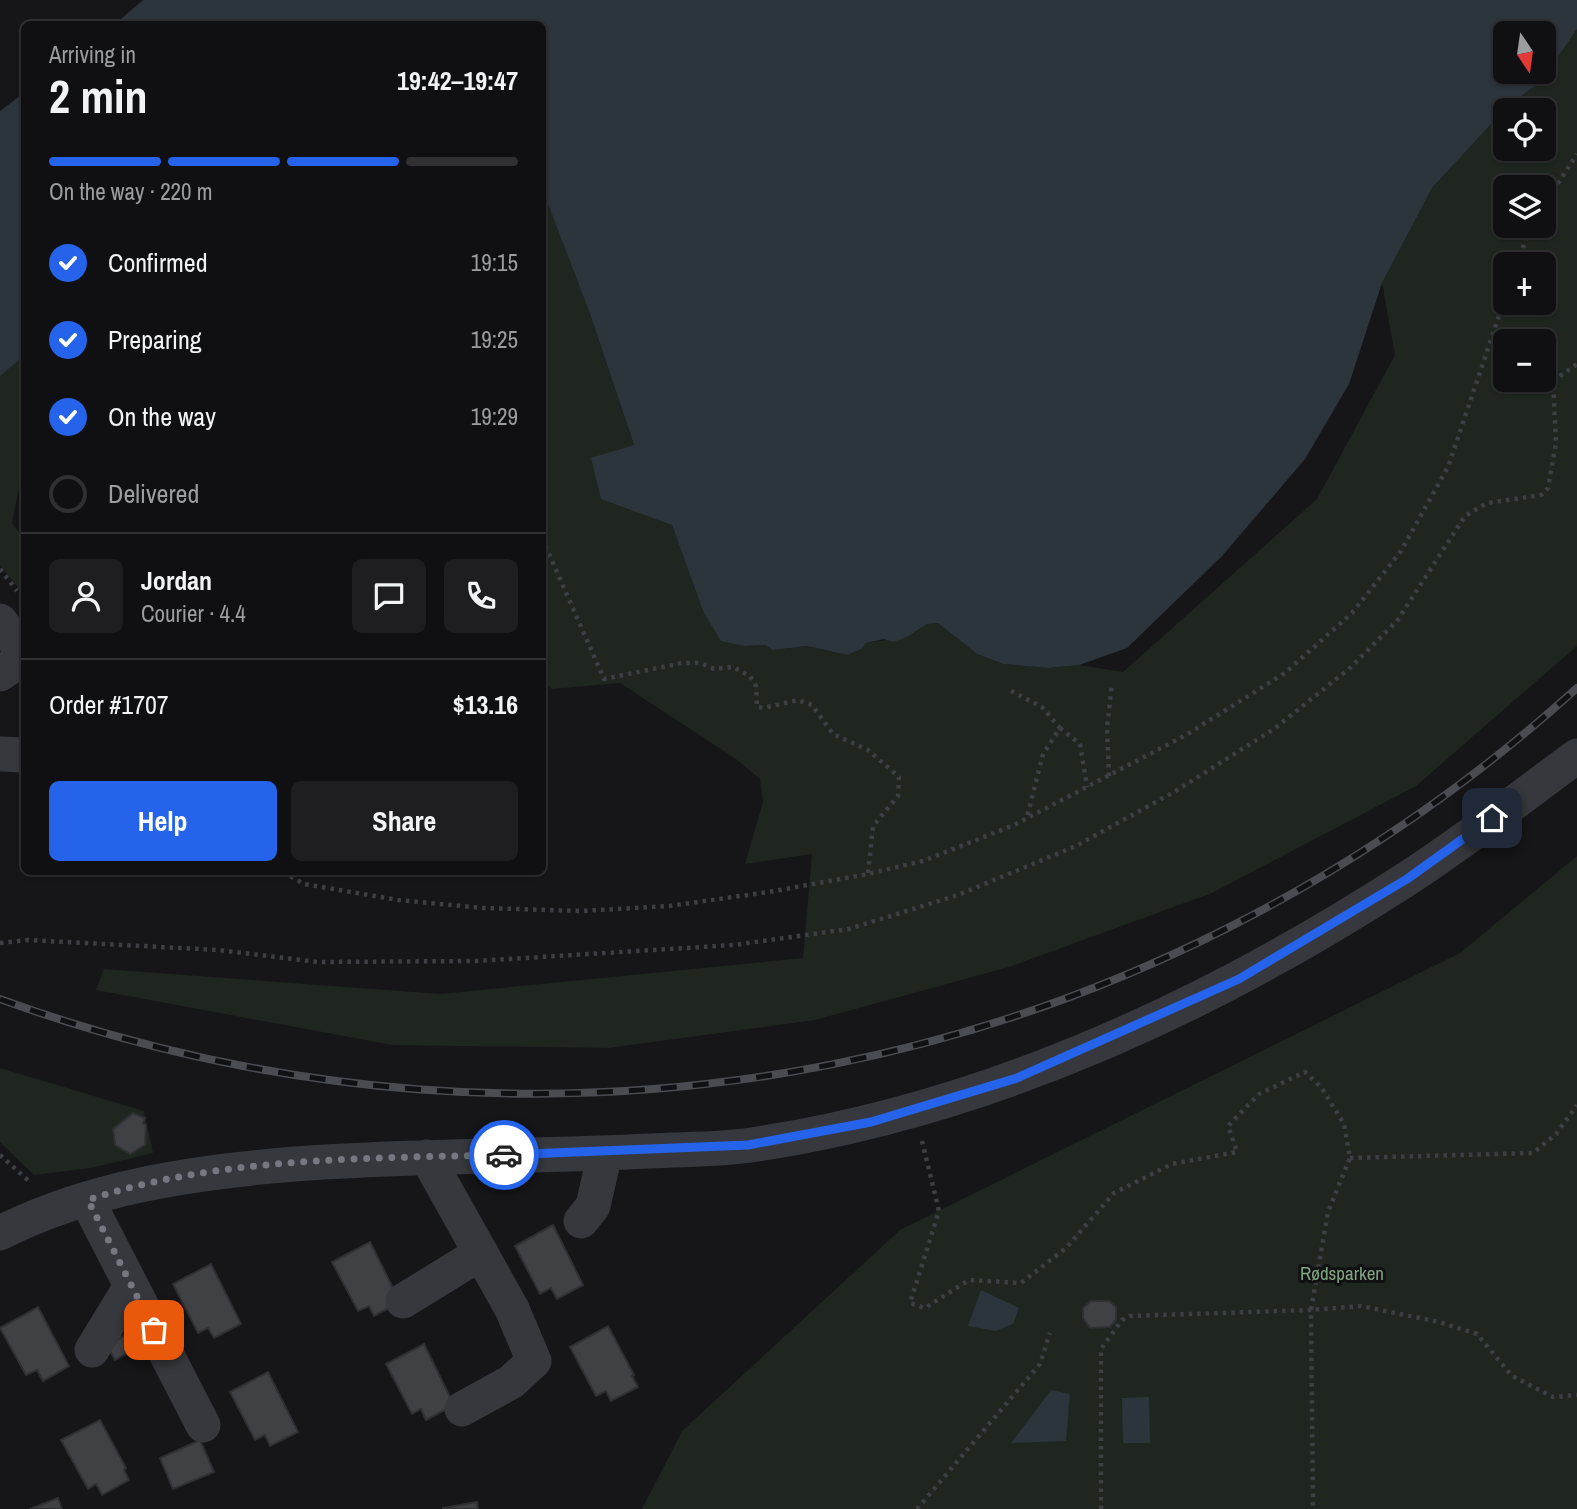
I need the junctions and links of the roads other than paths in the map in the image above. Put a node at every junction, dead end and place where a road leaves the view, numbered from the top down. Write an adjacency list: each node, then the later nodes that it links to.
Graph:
1 (0, 621): 2 (street)
2 (21, 651)
3 (21, 657): 4 (street)
4 (0, 674)
5 (0, 754): 6 (street)
6 (21, 755)
7 (1577, 757): 8 (street)
8 (605, 1153): 9 (street); 11 (street)
9 (427, 1157): 10 (street); 13 (street)
10 (88, 1200): 12 (street); 14 (street)
11 (581, 1221)
12 (1, 1229)
13 (481, 1253): 15 (street); 17 (street)
14 (131, 1286): 16 (street); 18 (street)
15 (403, 1301)
16 (92, 1350)
17 (461, 1409)
18 (203, 1424)

